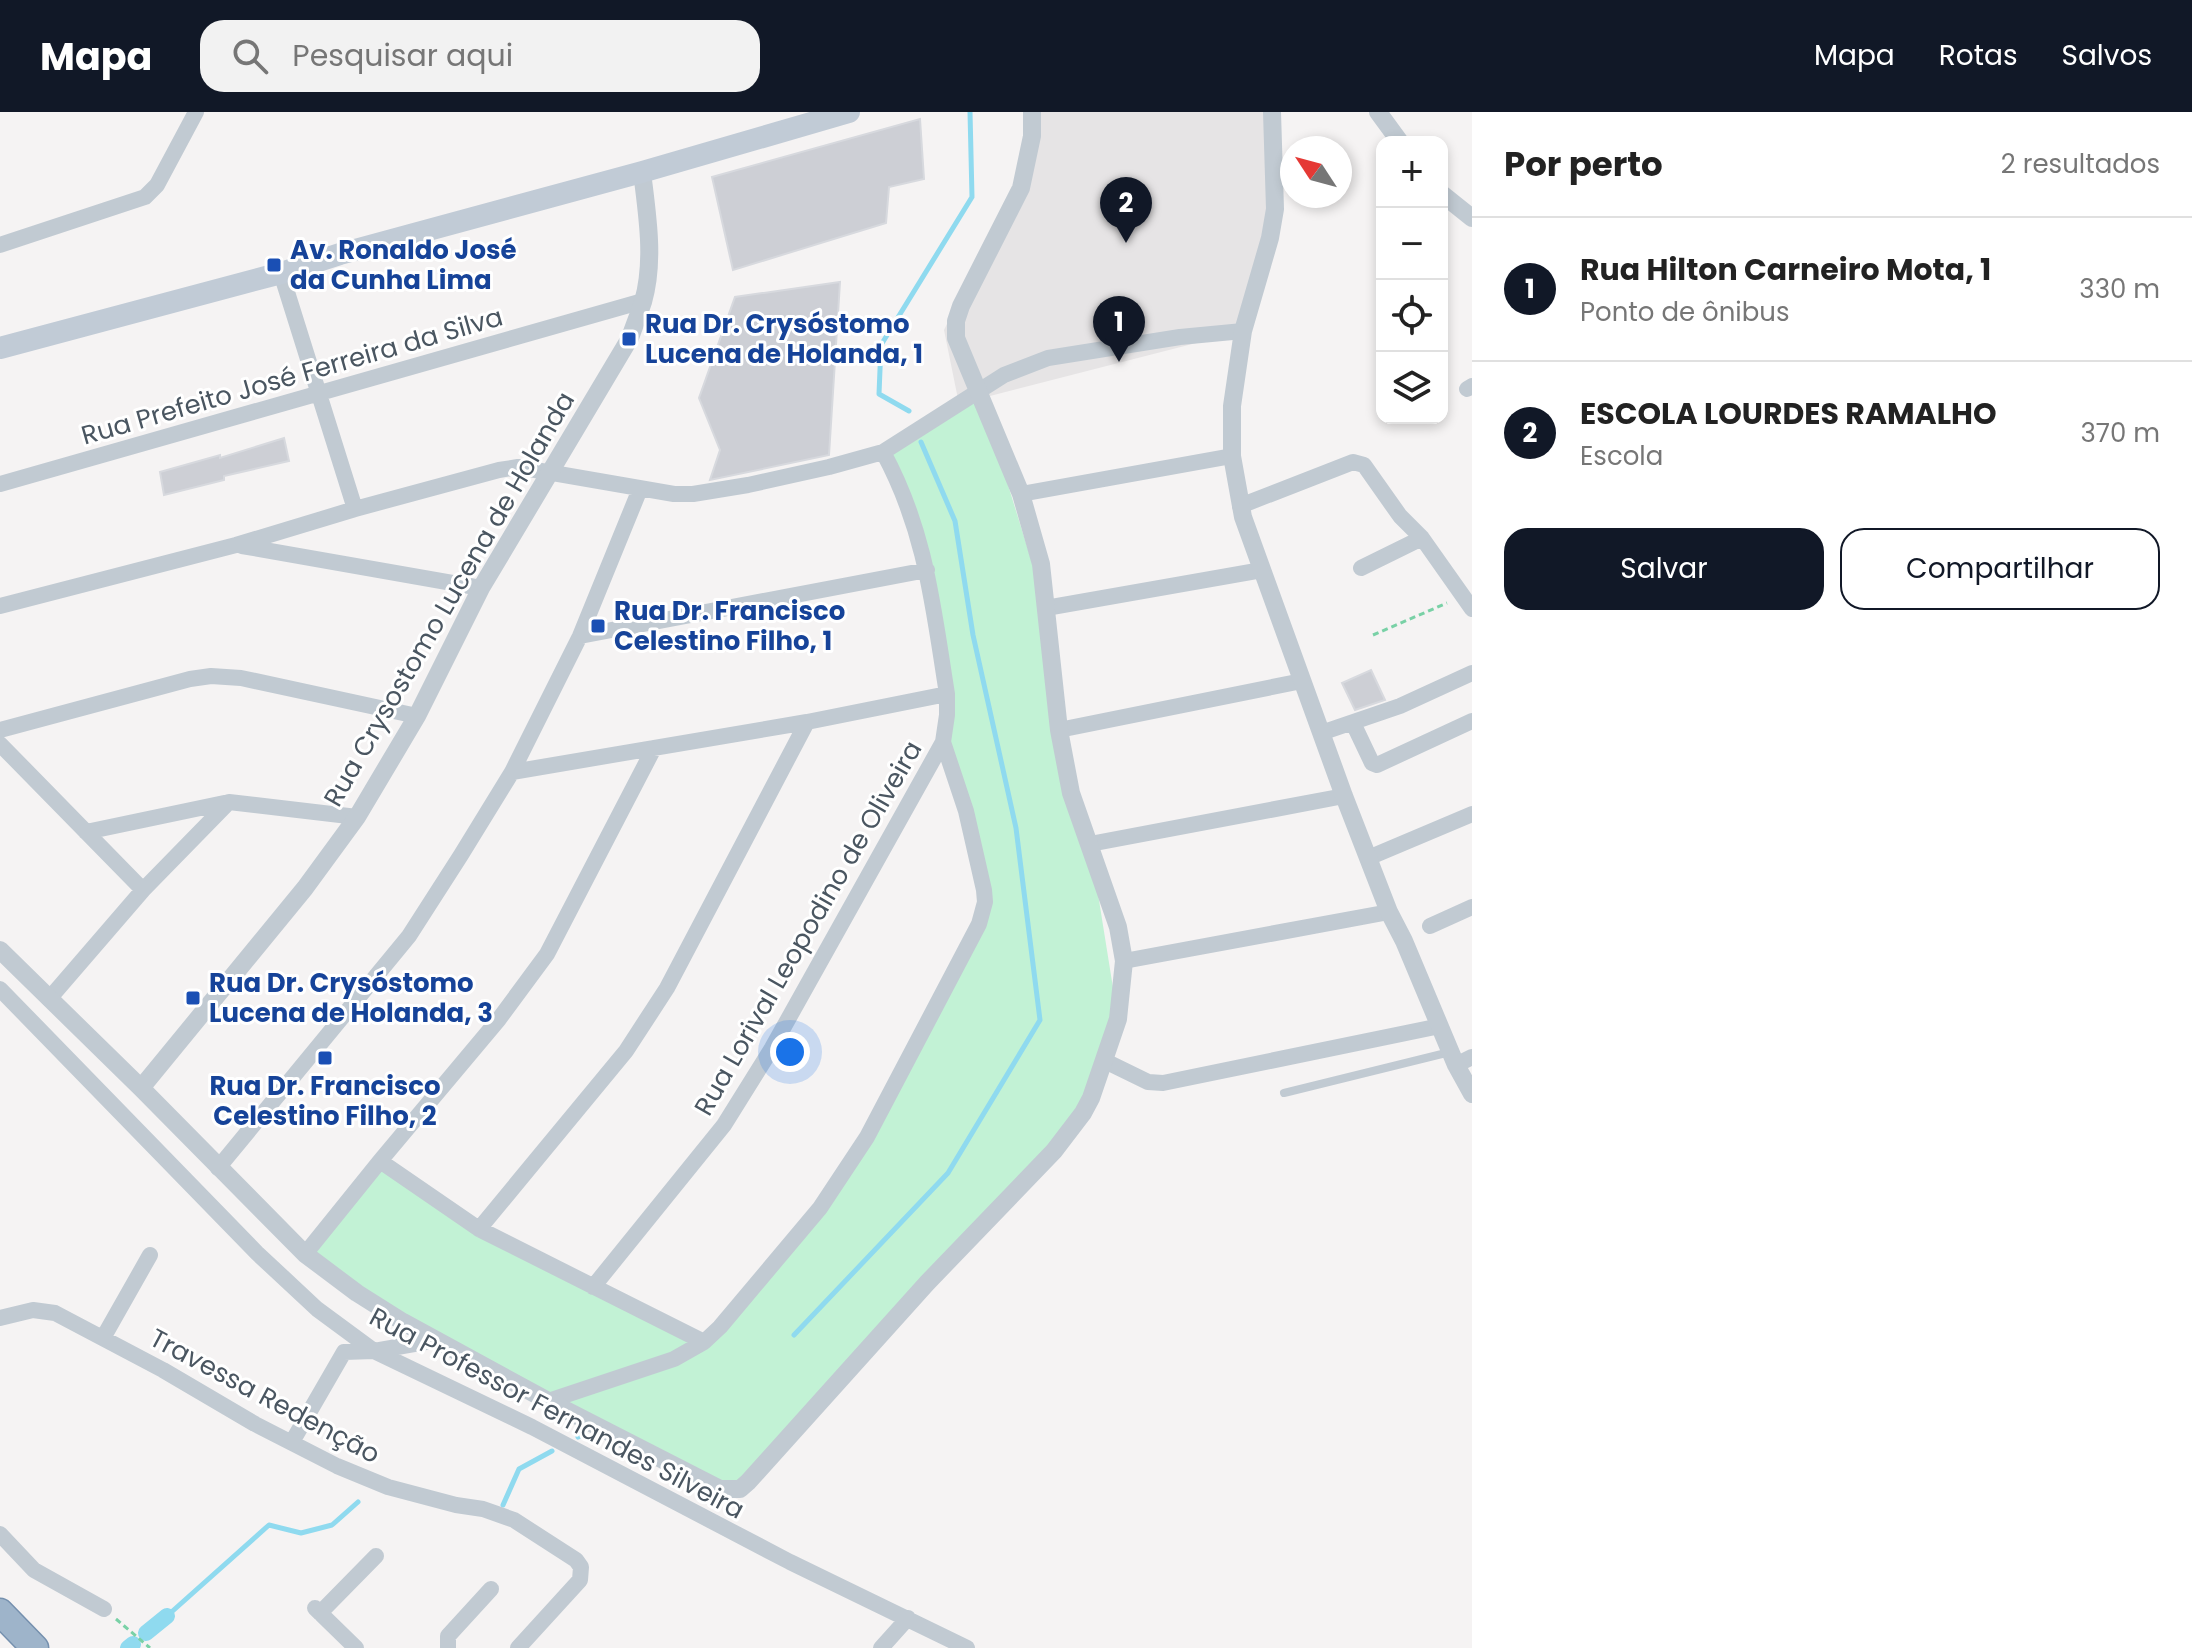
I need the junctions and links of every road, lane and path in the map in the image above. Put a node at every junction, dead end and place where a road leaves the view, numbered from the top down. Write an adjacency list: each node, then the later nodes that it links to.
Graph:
1 (196, 112): 10 (street)
2 (849, 112): 7 (main road)
3 (1032, 112): 15 (street)
4 (1272, 112): 13 (street)
5 (1378, 112): 6 (street)
6 (1396, 136)
7 (642, 172): 11 (main road); 12 (street, Rua Crysostomo Lucena de Holanda)
8 (1448, 199): 9 (street)
9 (1472, 218)
10 (0, 245)
11 (281, 273): 14 (main road); 16 (street)
12 (643, 301): 16 (street, Rua Prefeito José Ferreira da Silva); 19 (street, Rua Crysostomo Lucena de Holanda)
13 (1243, 331): 15 (street); 18 (street)
14 (0, 348)
15 (979, 391): 17 (street); 22 (street)
16 (319, 393): 20 (street, Rua Prefeito José Ferreira da Silva); 24 (street)
17 (883, 452): 21 (street); 28 (street)
18 (1232, 456): 22 (street); 23 (street)
19 (549, 471): 21 (street); 24 (street); 30 (street, Rua Crysostomo Lucena de Holanda)
20 (0, 484)
21 (640, 489): 35 (street)
22 (1021, 494): 33 (street)
23 (1240, 506): 25 (street); 29 (street)
24 (355, 509): 26 (street)
25 (1422, 538): 27 (street); 31 (street)
26 (236, 545): 30 (street); 32 (street)
27 (1361, 568)
28 (927, 570): 35 (street); 38 (street)
29 (1262, 570): 33 (street); 37 (street)
30 (481, 588): 39 (street, Rua Crysostomo Lucena de Holanda)
31 (1467, 602): 34 (path)
32 (0, 606)
33 (1046, 608): 44 (street)
34 (1373, 635)
35 (580, 636): 49 (street)
36 (1472, 673): 42 (street)
37 (1302, 681): 44 (street); 45 (street)
38 (947, 694): 41 (street); 46 (street)
39 (417, 716): 43 (street); 53 (street, Rua Crysostomo Lucena de Holanda)
40 (1472, 721): 42 (street)
41 (807, 722): 48 (street); 73 (street)
42 (1353, 723): 45 (street)
43 (0, 730)
44 (1059, 730): 55 (street)
45 (1321, 733): 50 (street)
46 (943, 742): 76 (street, Rua Lorival Leopodino de Oliveira); 80 (street)
47 (0, 744): 54 (street)
48 (654, 748): 49 (street); 71 (street)
49 (512, 772): 72 (street)
50 (1344, 796): 55 (street); 56 (street)
51 (229, 802): 53 (street); 54 (street); 57 (street)
52 (1472, 814): 56 (street)
53 (357, 817): 68 (street, Rua Crysostomo Lucena de Holanda)
54 (86, 832): 57 (street)
55 (1090, 844): 62 (street)
56 (1368, 858): 59 (street)
57 (143, 890): 64 (street)
58 (1472, 907): 60 (street)
59 (1389, 912): 62 (street); 65 (street)
60 (1430, 926)
61 (0, 950): 64 (street)
62 (1124, 961): 67 (street)
63 (0, 989): 81 (street, Rua Professor Fernandes Silveira)
64 (49, 999): 68 (street)
65 (1440, 1026): 66 (street); 67 (street)
66 (1459, 1058): 69 (lane); 70 (street)
67 (1105, 1061): 82 (street)
68 (141, 1088): 72 (street)
69 (1284, 1093)
70 (1472, 1094)
71 (380, 1161): 73 (street); 74 (street)
72 (218, 1168): 74 (street)
73 (479, 1229): 76 (street)
74 (305, 1254): 79 (street)
75 (150, 1255): 78 (street)
76 (593, 1287): 80 (street)
77 (0, 1318): 78 (street, Travessa Redenção)
78 (103, 1338): 83 (street, Travessa Redenção)
79 (437, 1340): 81 (street); 82 (street)
80 (704, 1342): 82 (street)
81 (374, 1351): 83 (street); 89 (street, Rua Professor Fernandes Silveira)
82 (548, 1401)
83 (292, 1442): 94 (street, Travessa Redenção)
84 (0, 1534): 87 (street)
85 (376, 1556): 92 (street)
86 (491, 1589): 93 (street)
87 (104, 1609): 91 (path)
88 (0, 1612): 90 (highway)
89 (908, 1618): 95 (street); 96 (street, Rua Professor Fernandes Silveira)
90 (35, 1648)
91 (150, 1648)
92 (356, 1648)
93 (448, 1648)
94 (518, 1648)
95 (881, 1648)
96 (967, 1648)

